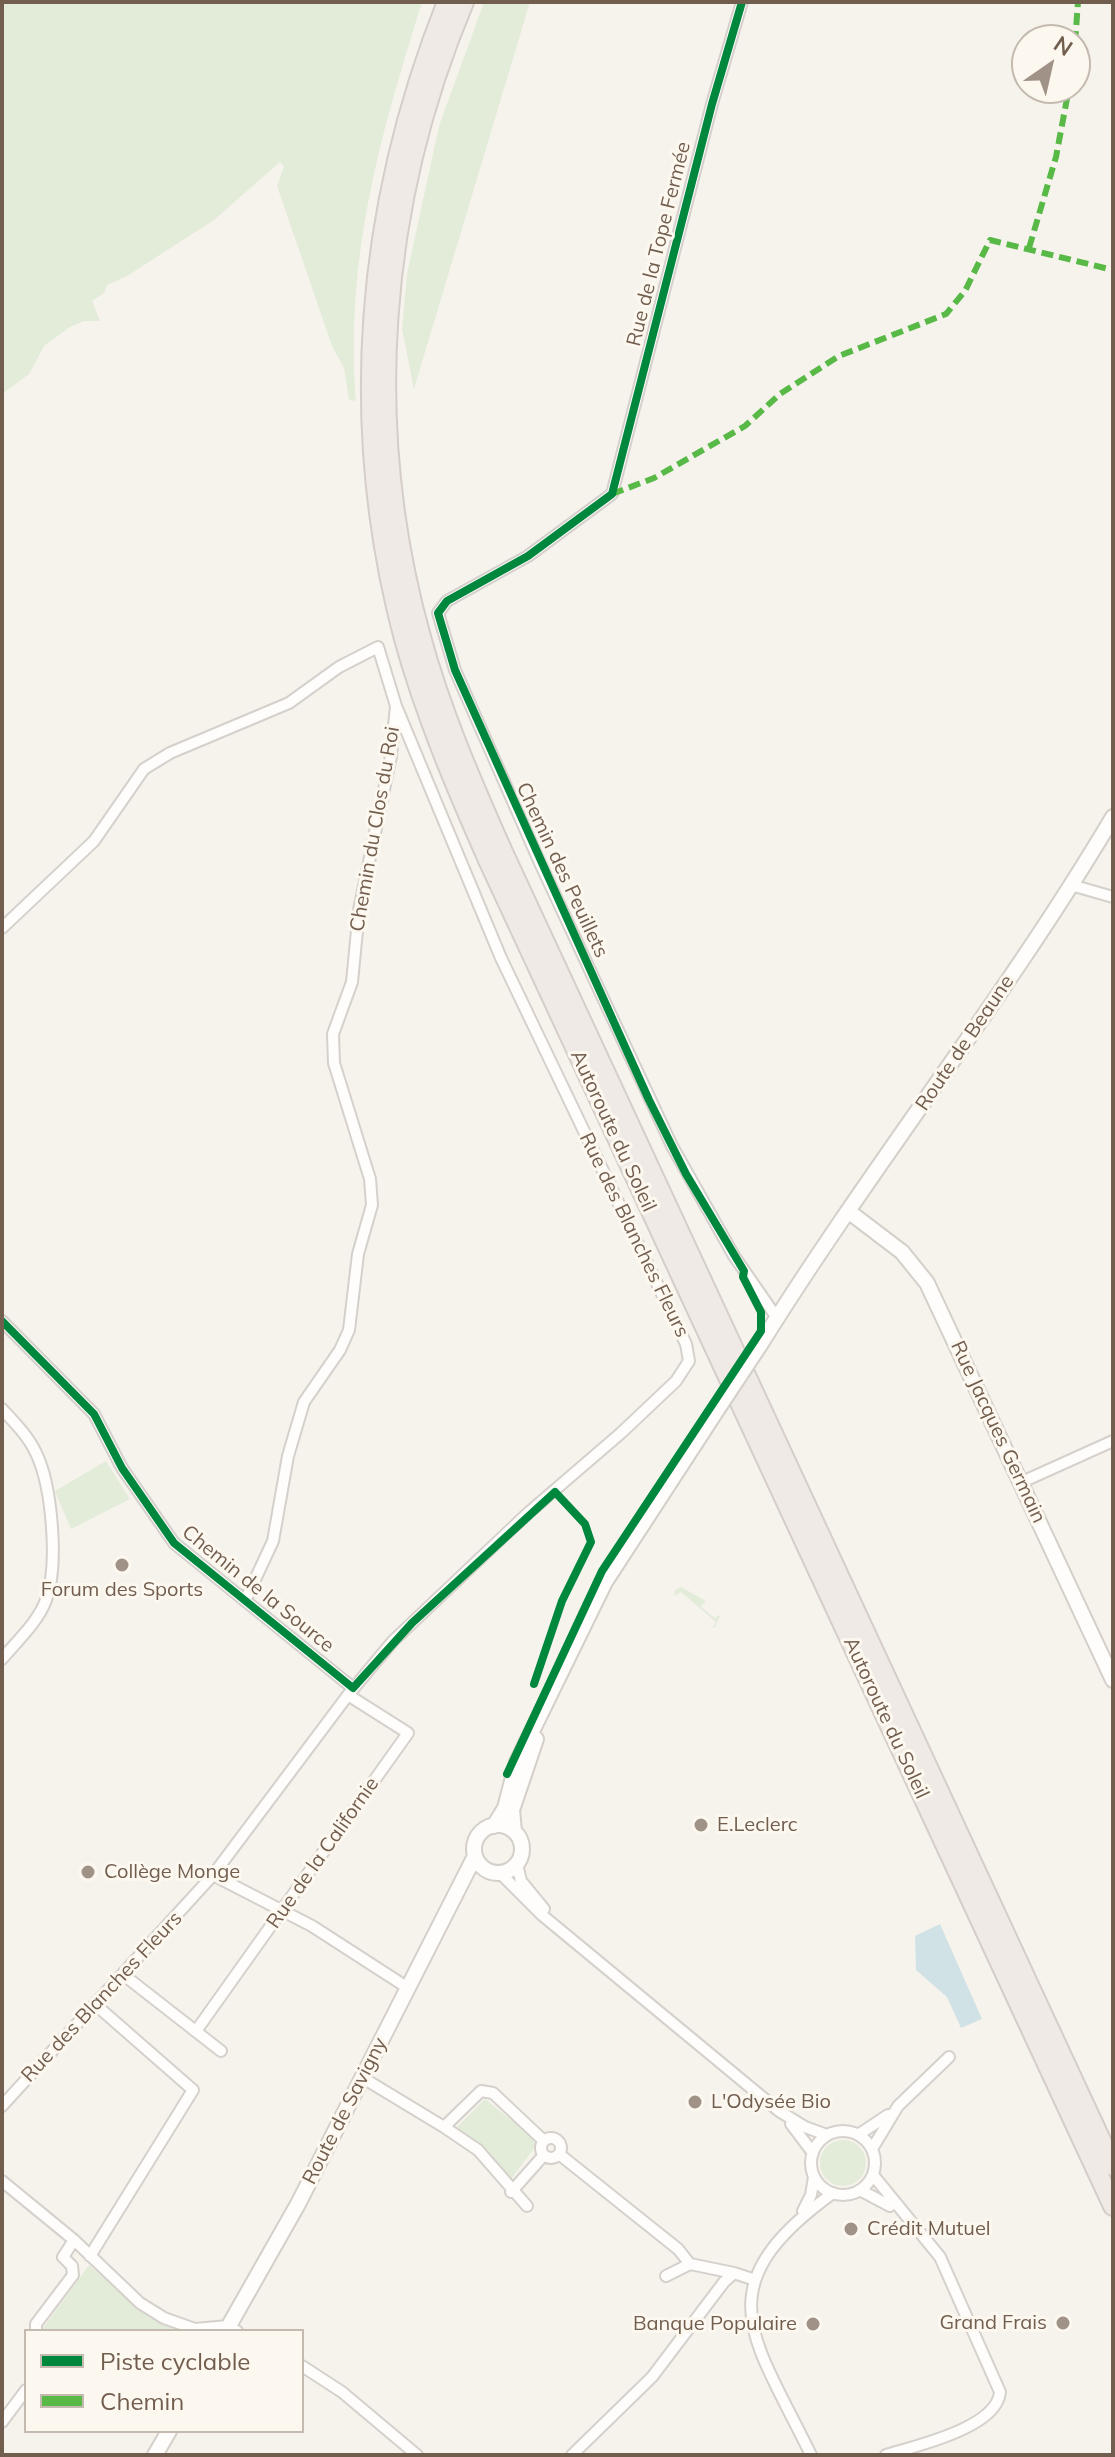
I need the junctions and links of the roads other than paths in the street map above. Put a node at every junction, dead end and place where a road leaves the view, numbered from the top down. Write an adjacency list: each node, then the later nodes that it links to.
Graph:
1 (447, 2): 58 (highway, Autoroute du Soleil)
2 (464, 2): 30 (highway, Autoroute du Soleil)
3 (742, 2): 4 (street, Rue de la Tope Fermée)
4 (612, 494): 11 (street, Chemin des Peuillets)
5 (396, 706): 9 (street, Chemin du Clos du Roi); 16 (street, Chemin du Clos du Roi); 19 (street, Rue des Blanches Fleurs)
6 (1113, 817): 7 (main road, Route de Beaune)
7 (1071, 885): 8 (street); 10 (main road, Route de Beaune)
8 (1113, 897)
9 (2, 928)
10 (848, 1211): 11 (main road, Route de Beaune); 15 (main road, Rue Jacques Germain)
11 (777, 1318): 20 (main road, bridge)
12 (2, 1321): 16 (street, Chemin de la Source)
13 (2, 1409): 17 (street)
14 (1113, 1441): 15 (street)
15 (1022, 1482): 18 (main road, Rue Jacques Germain)
16 (245, 1601): 19 (street, Chemin de la Source)
17 (2, 1659)
18 (1113, 1680)
19 (350, 1692): 26 (street, Rue des Blanches Fleurs); 28 (street, Rue de la Californie)
20 (513, 1778): 21 (main road); 22 (main road)
21 (494, 1826): 22 (main road); 23 (main road)
22 (514, 1831): 24 (main road)
23 (475, 1856): 25 (main road); 27 (main road, Route de Savigny)
24 (517, 1864): 25 (main road); 29 (street)
25 (494, 1872): 27 (main road); 29 (street)
26 (213, 1875): 28 (street); 31 (street, Rue des Blanches Fleurs)
27 (460, 1888): 32 (main road, Route de Savigny)
28 (282, 1911): 32 (street); 34 (street, Rue de la Californie)
29 (552, 1921): 39 (street)
30 (1013, 1950): 44 (highway); 50 (highway, Autoroute du Soleil)
31 (125, 1976): 33 (street, Rue des Blanches Fleurs); 34 (street)
32 (408, 1988): 37 (main road, Route de Savigny)
33 (97, 2006): 38 (street, Rue des Blanches Fleurs); 62 (street)
34 (196, 2031): 35 (street)
35 (221, 2051)
36 (949, 2057): 40 (street)
37 (363, 2078): 41 (street); 69 (main road, Route de Savigny)
38 (2, 2106)
39 (779, 2111): 42 (street); 47 (street)
40 (893, 2112): 43 (street); 46 (street)
41 (444, 2127): 45 (street); 55 (street)
42 (827, 2135): 43 (street); 47 (street)
43 (858, 2135): 46 (street)
44 (1113, 2140)
45 (544, 2141): 48 (street); 49 (street)
46 (872, 2149): 52 (street)
47 (813, 2153): 51 (street)
48 (559, 2154): 49 (street); 63 (street)
49 (544, 2155): 55 (street)
50 (1113, 2166)
51 (814, 2175): 56 (street); 60 (street)
52 (873, 2175): 54 (street); 59 (street)
53 (2, 2181): 61 (street)
54 (860, 2190): 56 (street); 59 (street)
55 (511, 2192): 57 (street)
56 (833, 2193): 60 (street)
57 (527, 2206)
58 (1113, 2206)
59 (905, 2216): 78 (street)
60 (799, 2218): 66 (street)
61 (74, 2240): 62 (street); 67 (street)
62 (90, 2256): 68 (street)
63 (690, 2264): 64 (street); 65 (street)
64 (734, 2273): 66 (street); 76 (street)
65 (666, 2276)
66 (752, 2279): 77 (street)
67 (36, 2329)
68 (196, 2329)
69 (230, 2329)
70 (304, 2367): 75 (street)
71 (24, 2393): 72 (street)
72 (2, 2422)
73 (168, 2433): 74 (main road)
74 (155, 2455)
75 (417, 2455)
76 (572, 2455)
77 (811, 2455)
78 (886, 2455)

